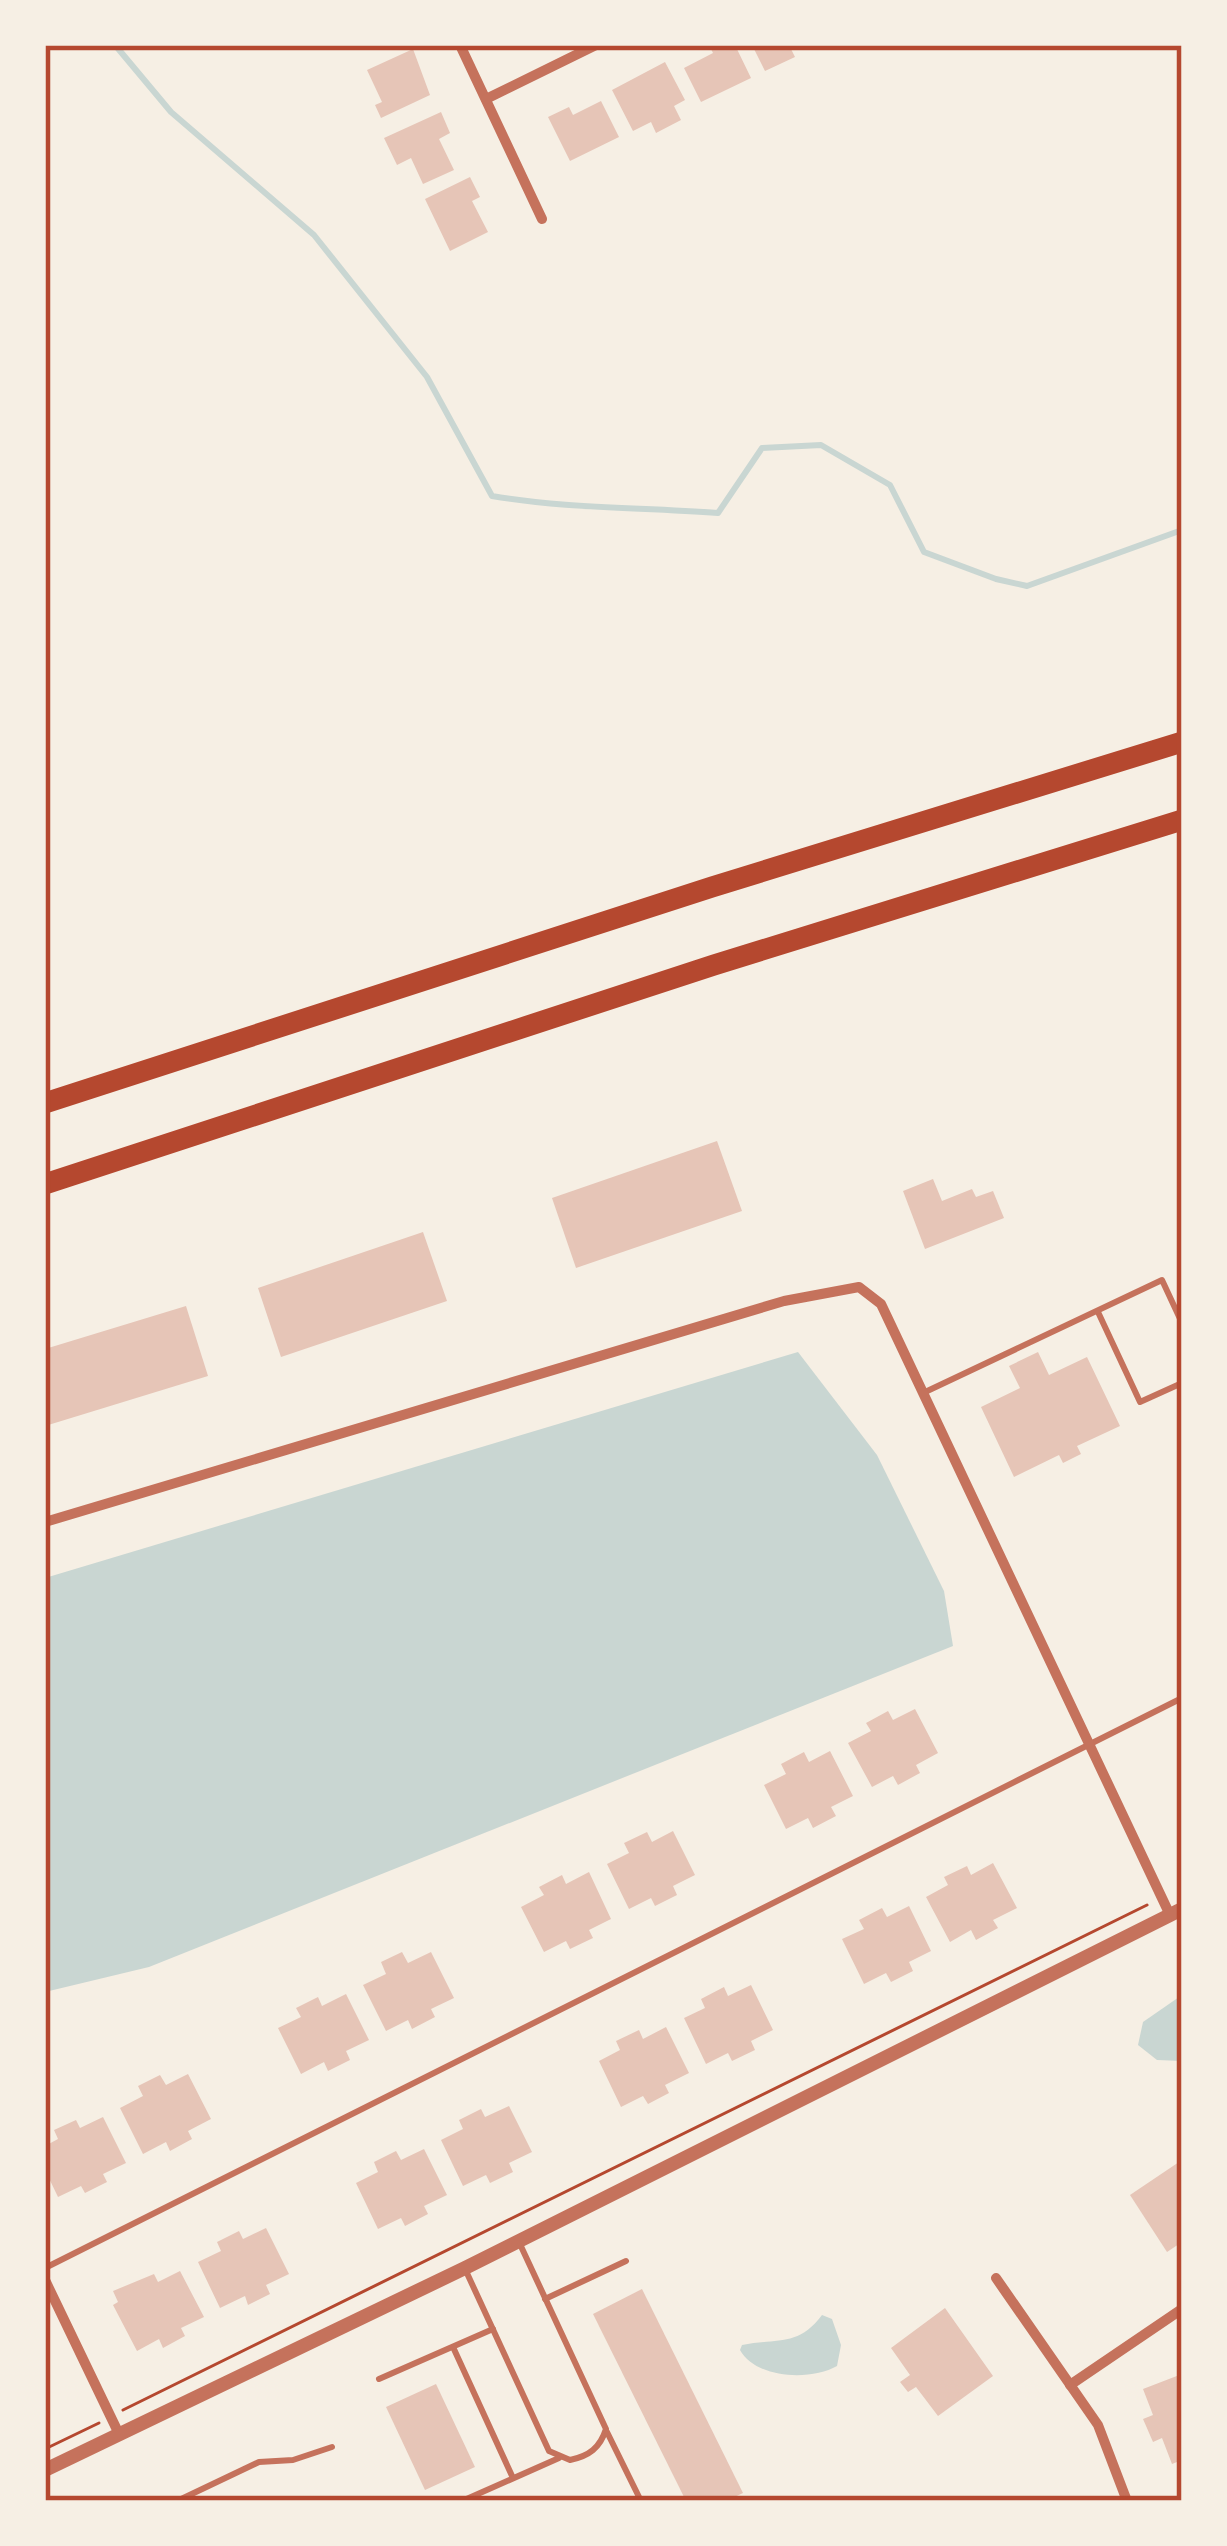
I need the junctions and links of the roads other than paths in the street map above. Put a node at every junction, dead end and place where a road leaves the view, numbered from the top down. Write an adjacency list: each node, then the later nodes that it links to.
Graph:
1 (460, 45): 3 (street)
2 (596, 45): 3 (street)
3 (486, 99): 4 (street)
4 (542, 219)
5 (1182, 742): 7 (highway)
6 (1182, 820): 8 (highway)
7 (45, 1103)
8 (45, 1184)
9 (1098, 1312): 10 (lane); 11 (lane); 12 (lane)
10 (1182, 1323)
11 (1182, 1383)
12 (923, 1393): 13 (street); 15 (street)
13 (45, 1522)
14 (1182, 1698): 15 (lane)
15 (1090, 1744): 16 (street); 19 (lane)
16 (1176, 1912): 17 (street)
17 (519, 2241): 20 (street); 23 (lane)
18 (626, 2261): 23 (lane)
19 (45, 2268)
20 (464, 2268): 25 (lane); 30 (street)
21 (997, 2278): 28 (street)
22 (45, 2279): 30 (street)
23 (545, 2299): 29 (lane)
24 (1182, 2309): 28 (street)
25 (493, 2329): 26 (lane); 32 (lane)
26 (453, 2347): 27 (lane); 34 (lane)
27 (379, 2379)
28 (1070, 2385): 39 (street)
29 (606, 2429): 32 (lane); 38 (lane)
30 (119, 2434): 33 (street)
31 (332, 2446): 35 (lane)
32 (559, 2458): 34 (lane)
33 (45, 2470)
34 (512, 2478): 37 (lane)
35 (196, 2497): 36 (lane)
36 (177, 2501)
37 (462, 2501)
38 (641, 2501)
39 (1127, 2501)

